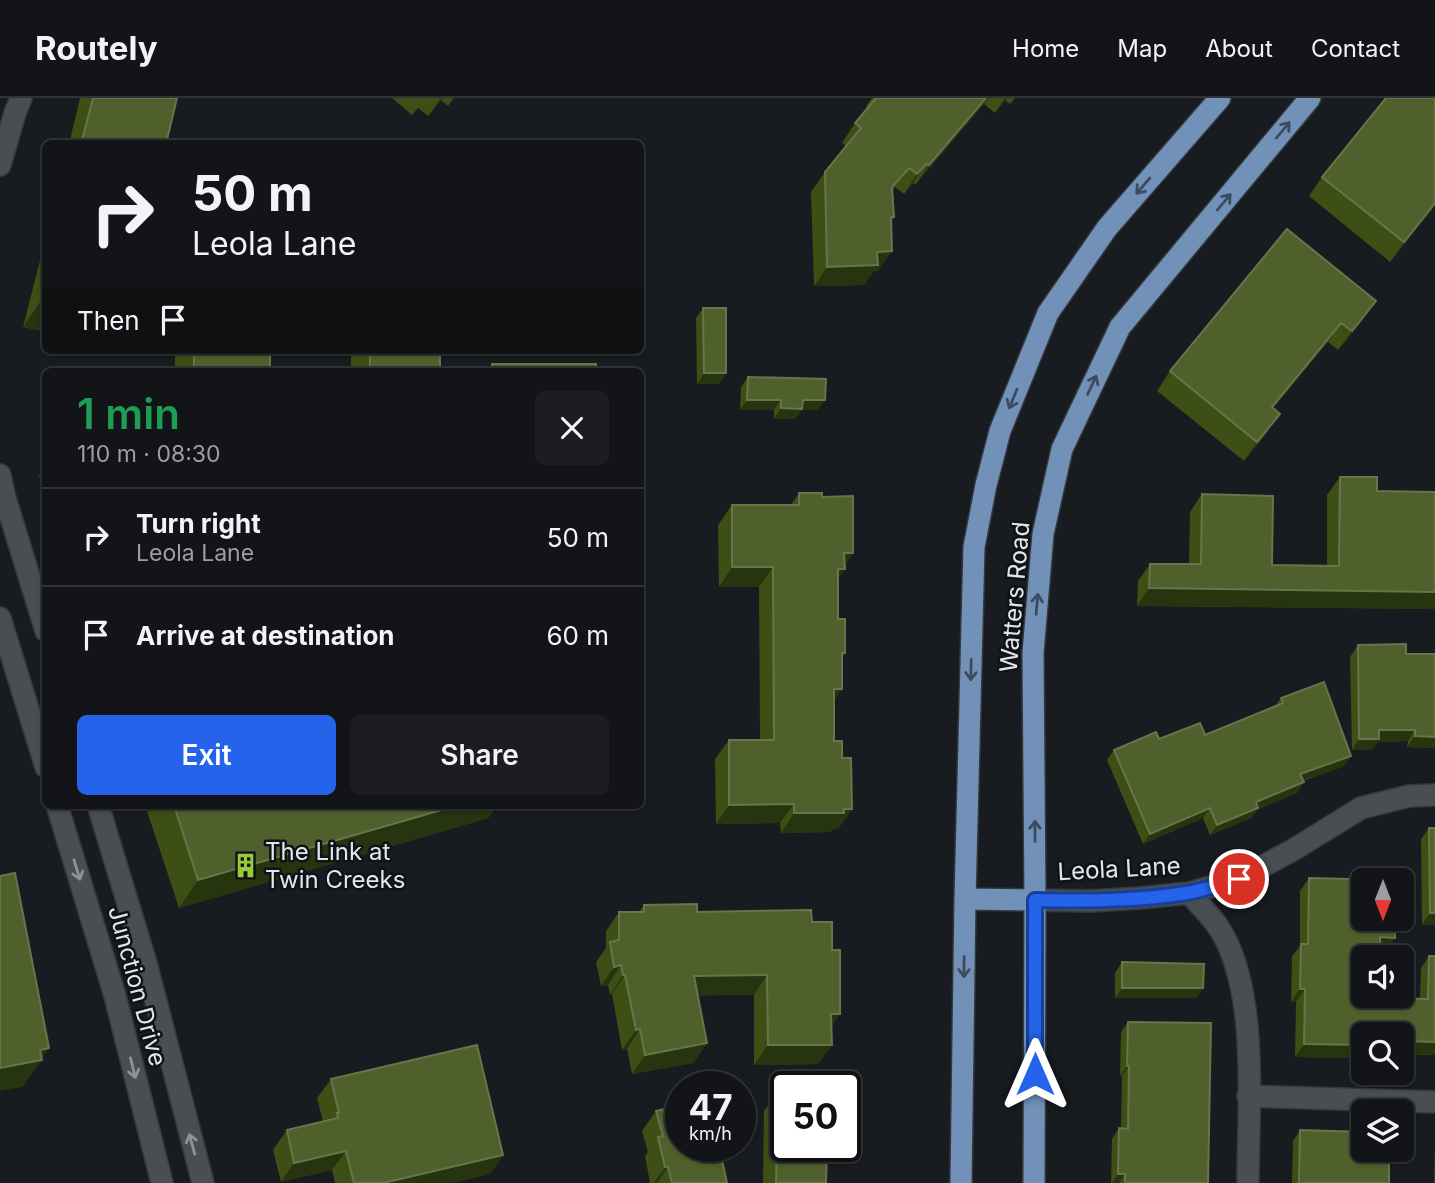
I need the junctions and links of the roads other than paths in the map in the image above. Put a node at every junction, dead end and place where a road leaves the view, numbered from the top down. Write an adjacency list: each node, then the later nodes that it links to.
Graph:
1 (21, 98): 4 (street)
2 (1220, 98): 13 (main road, Watters Road, one-way to 13)
3 (1310, 98): 14 (main road, Watters Road, one-way to 3)
4 (0, 165)
5 (0, 475): 7 (street)
6 (0, 618): 8 (street)
7 (42, 618)
8 (42, 754)
9 (1435, 795): 12 (street, Leola Lane)
10 (58, 809): 17 (street, Junction Drive, one-way to 17)
11 (99, 809): 18 (street, Junction Drive, one-way to 11)
12 (1189, 893): 14 (street, Leola Lane); 15 (street)
13 (965, 899): 14 (main road); 19 (main road, Watters Road, one-way to 19)
14 (1035, 900): 20 (main road, Watters Road)
15 (1248, 1096): 16 (street); 21 (street)
16 (1435, 1102)
17 (162, 1183)
18 (203, 1183)
19 (961, 1183)
20 (1034, 1183)
21 (1248, 1183)

